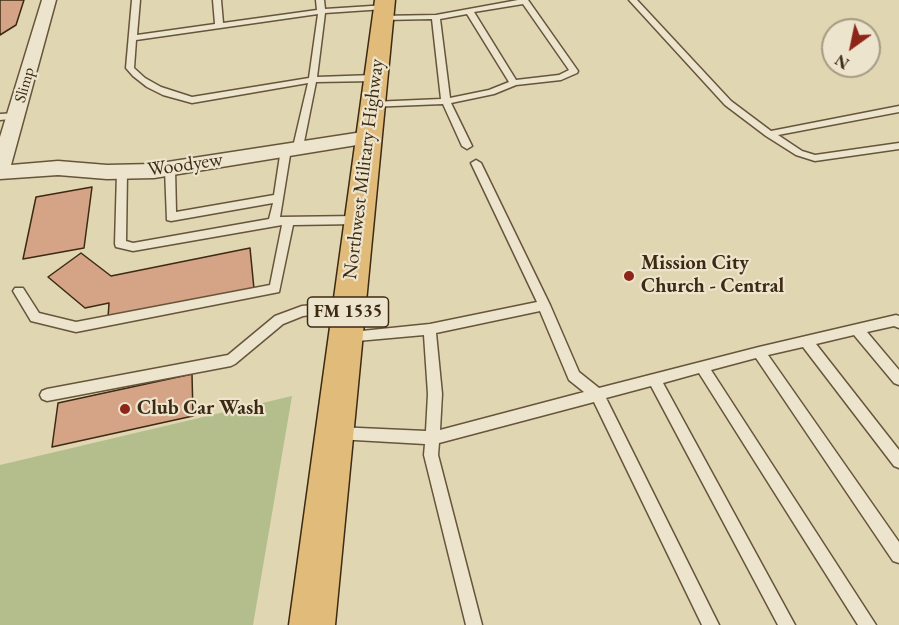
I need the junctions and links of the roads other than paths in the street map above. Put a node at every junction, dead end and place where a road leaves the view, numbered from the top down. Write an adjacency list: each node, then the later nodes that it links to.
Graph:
1 (49, 0): 18 (street, Slimp)
2 (136, 0): 12 (lane)
3 (216, 0): 11 (lane)
4 (320, 0): 9 (lane)
5 (633, 0): 19 (lane)
6 (524, 1): 8 (lane); 14 (lane)
7 (384, 9): 9 (lane); 10 (lane); 15 (main road, Northwest Military Highway / FM 1535)
8 (469, 10): 10 (lane); 14 (lane)
9 (323, 11): 11 (lane); 13 (lane)
10 (436, 17): 16 (lane)
11 (219, 26): 12 (lane)
12 (132, 38): 13 (lane)
13 (311, 80): 15 (lane); 23 (lane)
14 (514, 83): 16 (lane)
15 (373, 92): 16 (lane); 20 (main road, Northwest Military Highway / FM 1535)
16 (446, 101): 21 (lane)
17 (899, 109): 19 (lane)
18 (8, 117): 26 (street, Slimp)
19 (769, 135): 22 (lane)
20 (369, 137): 23 (street, Woodyew); 29 (main road, Northwest Military Highway / FM 1535)
21 (467, 146)
22 (899, 146)
23 (292, 148): 25 (street, Woodyew); 28 (lane)
24 (476, 163): 33 (lane)
25 (170, 169): 27 (street, Woodyew); 28 (lane)
26 (0, 171): 27 (street, Woodyew)
27 (122, 172): 31 (lane)
28 (279, 198): 31 (lane)
29 (358, 220): 30 (lane); 34 (main road, Northwest Military Highway / FM 1535)
30 (288, 221): 31 (lane); 32 (lane)
31 (274, 222)
32 (19, 291)
33 (544, 305): 36 (lane); 44 (lane)
34 (347, 322): 36 (lane); 43 (lane); 45 (main road, Northwest Military Highway / FM 1535)
35 (899, 322): 37 (lane)
36 (430, 329): 46 (lane)
37 (857, 329): 38 (lane); 41 (lane)
38 (806, 341): 39 (lane); 47 (lane)
39 (759, 352): 40 (lane); 48 (lane)
40 (702, 367): 42 (lane); 53 (lane)
41 (899, 379)
42 (655, 380): 44 (lane); 52 (lane)
43 (47, 395)
44 (597, 395): 46 (lane); 51 (lane)
45 (334, 433): 46 (lane); 49 (main road, Northwest Military Highway / FM 1535)
46 (432, 438): 50 (lane)
47 (899, 461)
48 (899, 555)
49 (312, 625)
50 (474, 625)
51 (711, 625)
52 (787, 625)
53 (868, 625)

